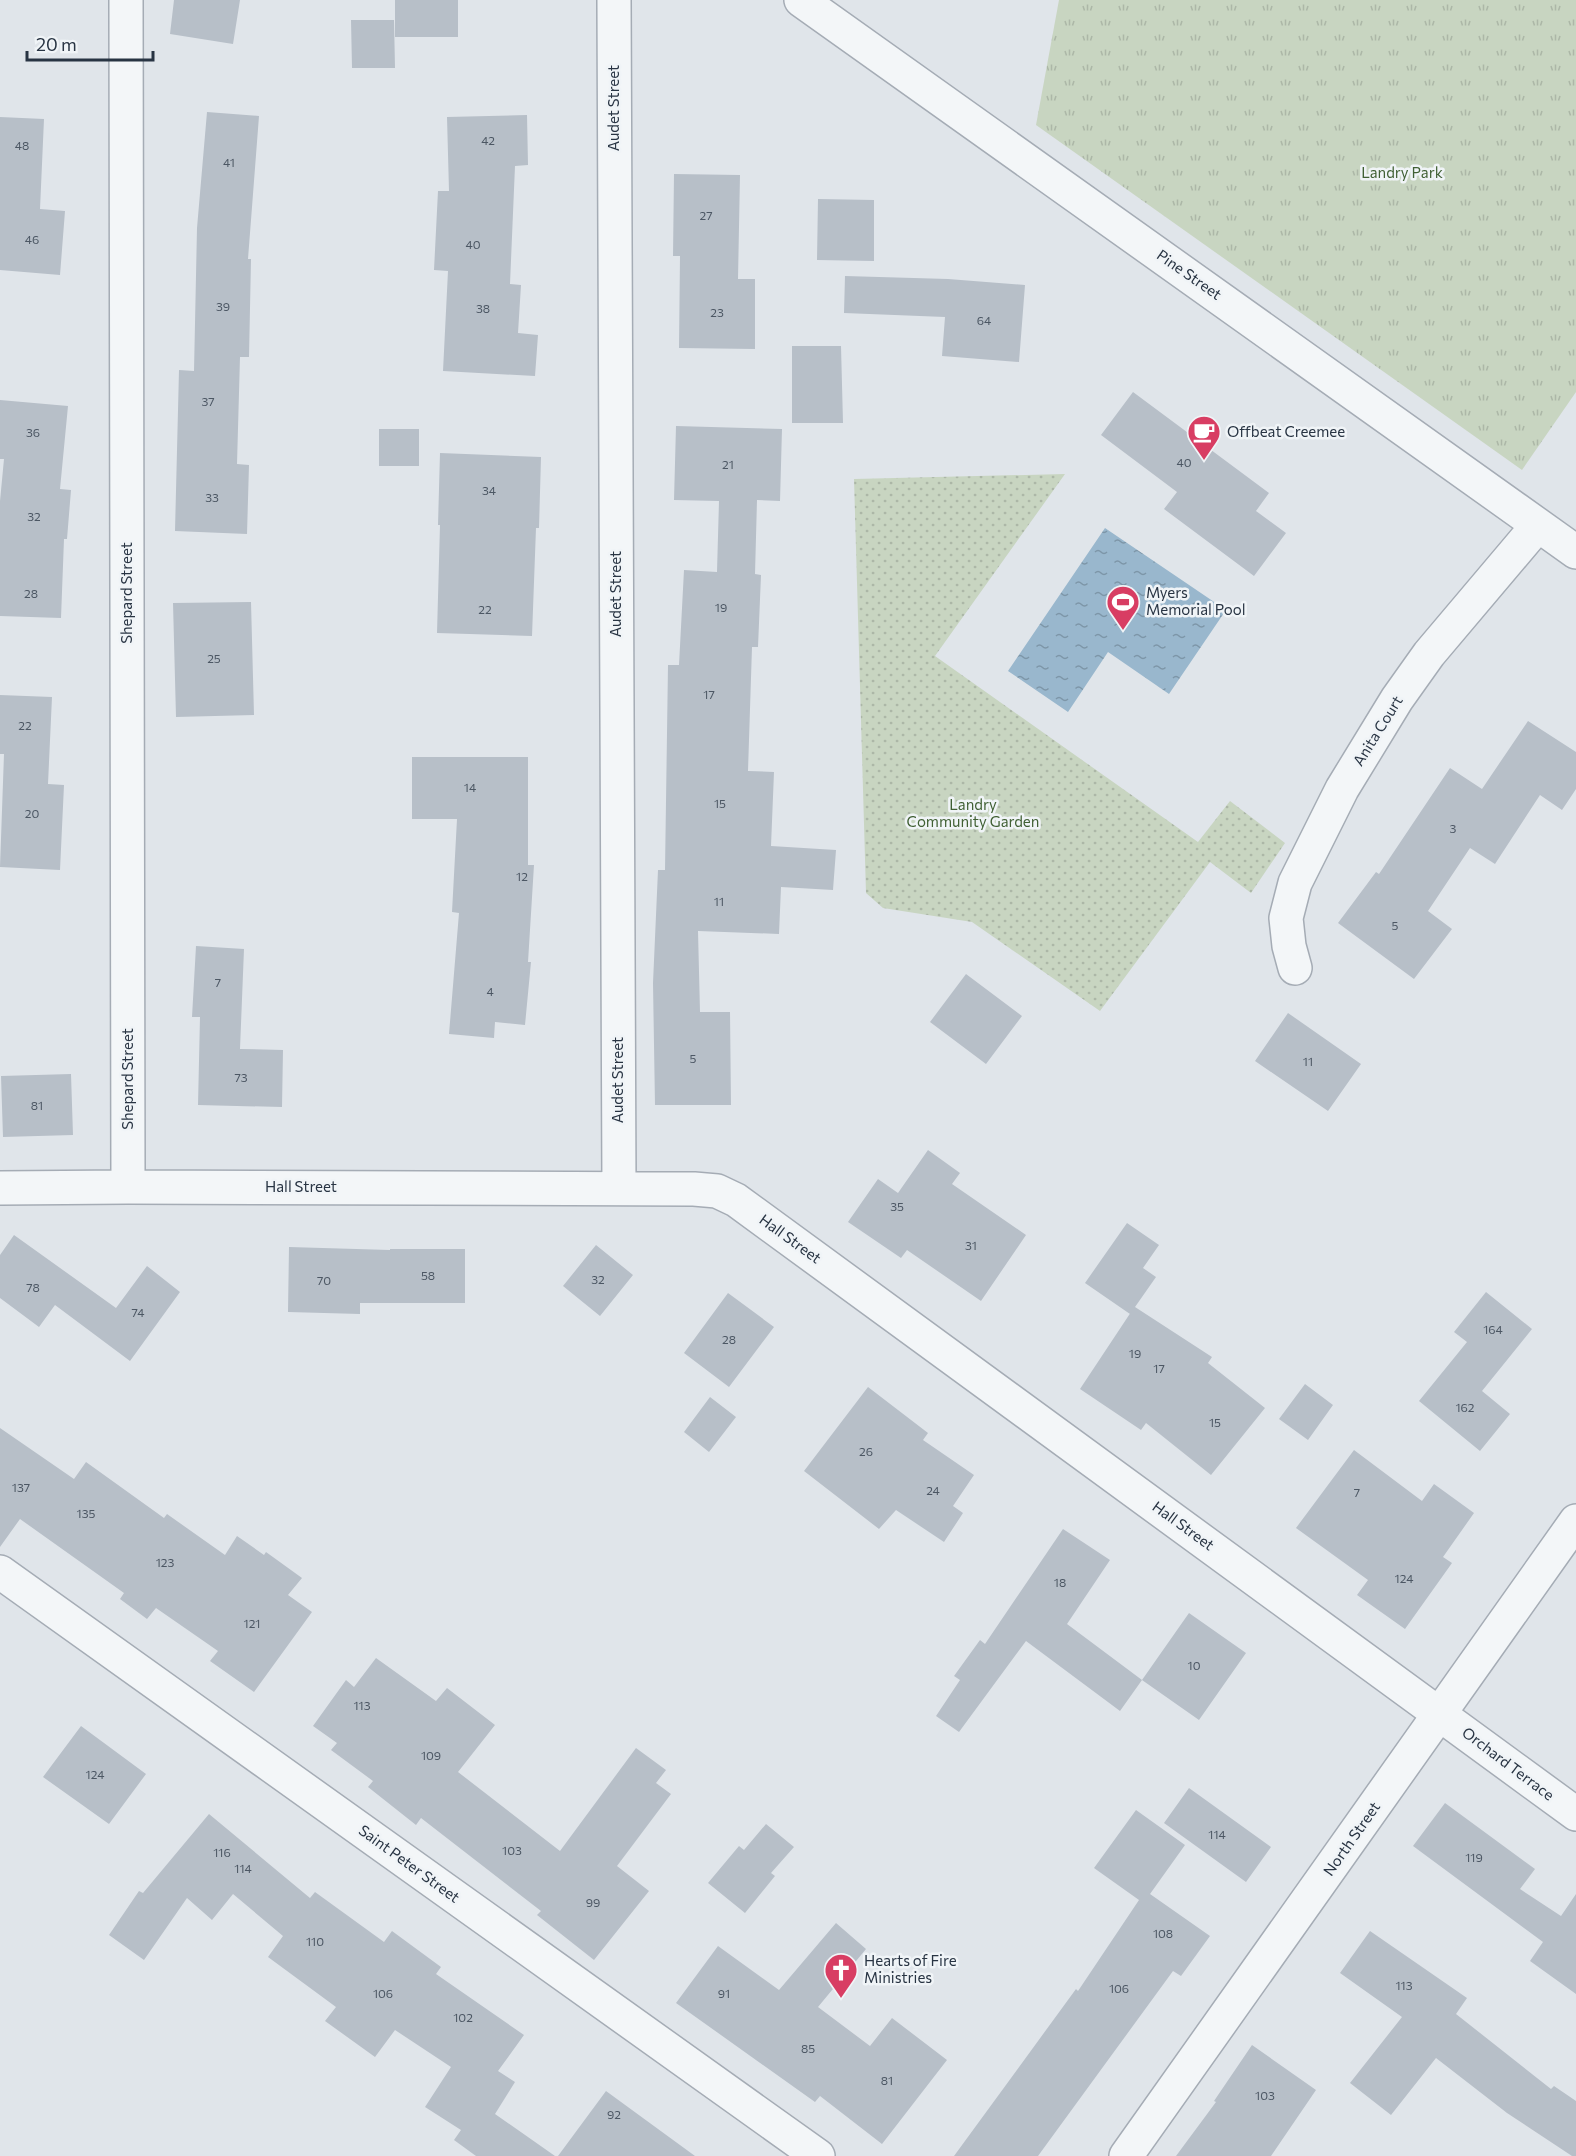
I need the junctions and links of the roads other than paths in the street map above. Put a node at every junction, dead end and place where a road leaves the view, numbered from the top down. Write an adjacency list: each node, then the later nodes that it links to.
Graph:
1 (126, 0): 7 (street, Shepard Street)
2 (614, 0): 9 (street, Audet Street)
3 (801, 0): 4 (street, Pine Street)
4 (1538, 525): 5 (street, Pine Street); 6 (street, Anita Court)
5 (1576, 552)
6 (1295, 968)
7 (128, 1187): 8 (street, Hall Street); 9 (street, Hall Street)
8 (0, 1188)
9 (619, 1188): 12 (street, Hall Street)
10 (1576, 1521): 12 (street, North Street)
11 (0, 1572): 14 (street, Saint Peter Street)
12 (1440, 1714): 13 (street, Orchard Terrace); 15 (street, North Street)
13 (1576, 1814)
14 (818, 2156)
15 (1126, 2156)

